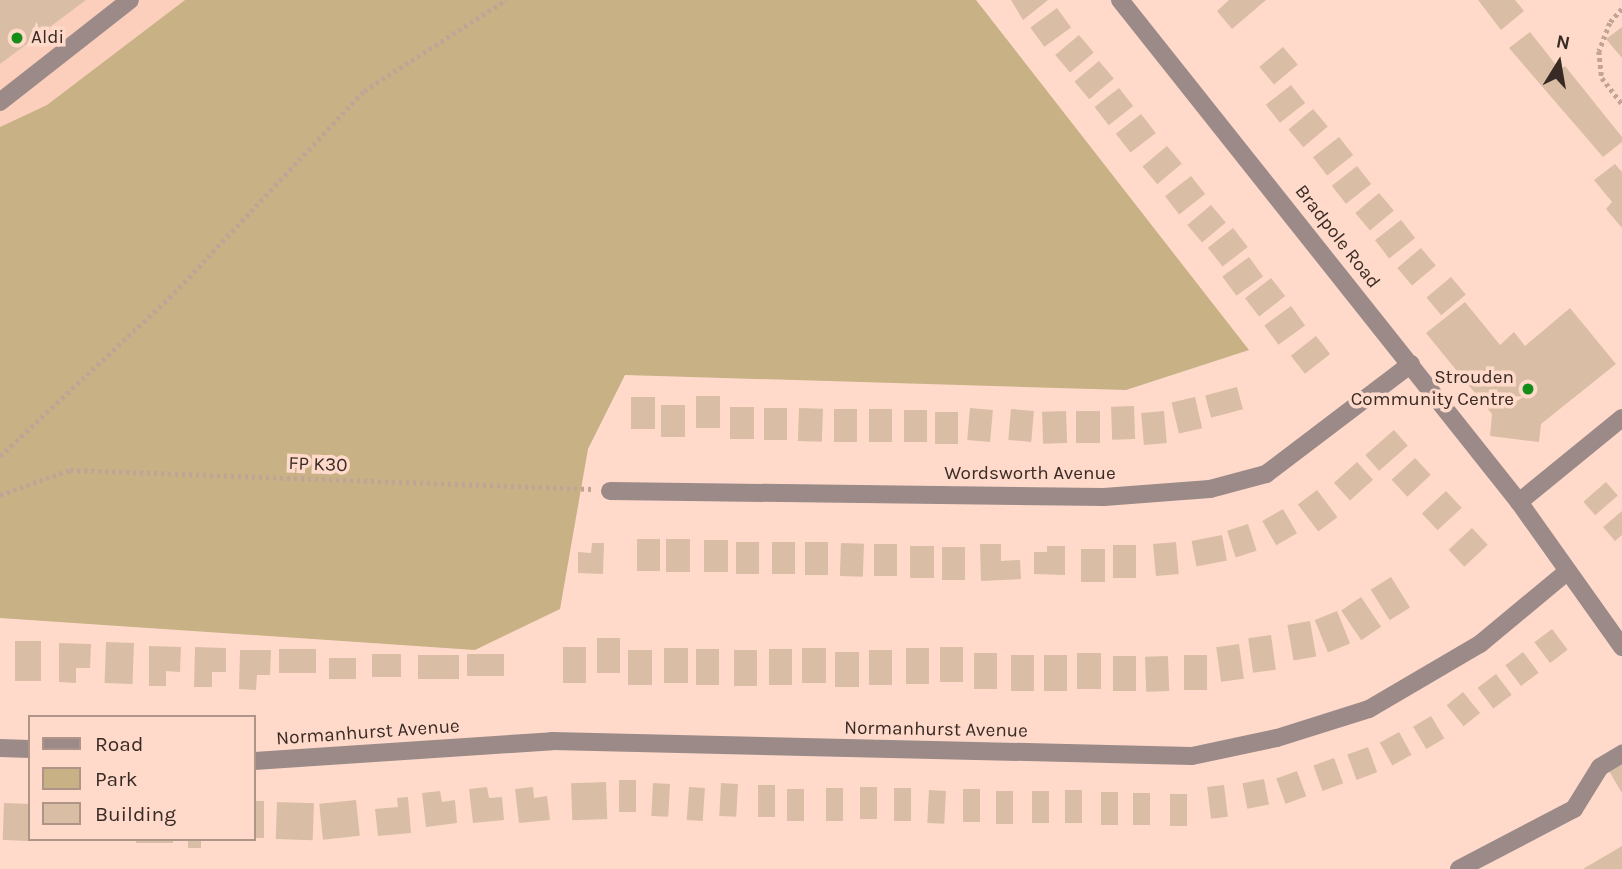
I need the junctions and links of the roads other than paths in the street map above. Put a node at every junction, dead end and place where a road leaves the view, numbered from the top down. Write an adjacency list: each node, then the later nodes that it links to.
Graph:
1 (130, 0): 3 (street)
2 (1120, 0): 4 (street, Bradpole Road)
3 (0, 103)
4 (1411, 364): 6 (street, Wordsworth Avenue); 7 (street, Bradpole Road)
5 (1622, 418): 7 (street)
6 (604, 490)
7 (1519, 502): 8 (street, Bradpole Road)
8 (1568, 571): 9 (street, Bradpole Road); 13 (street, Normanhurst Avenue)
9 (1622, 647)
10 (0, 748): 11 (street)
11 (28, 749)
12 (1622, 754): 14 (street)
13 (256, 761)
14 (1459, 869)

